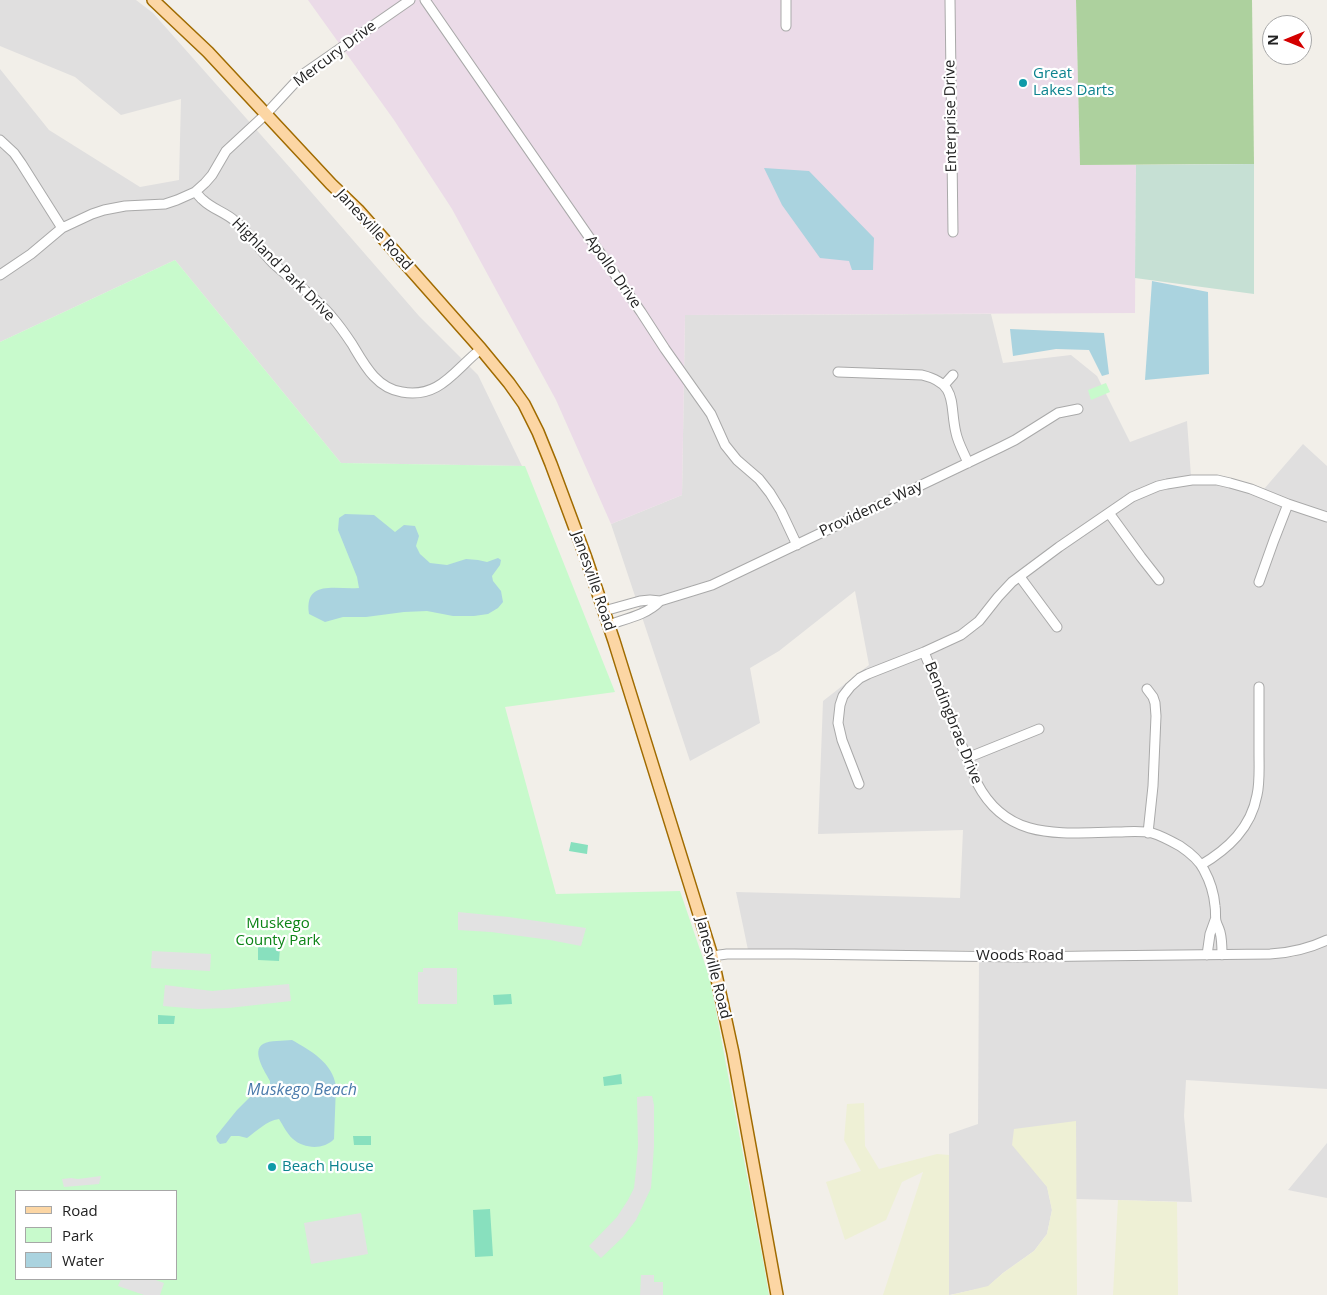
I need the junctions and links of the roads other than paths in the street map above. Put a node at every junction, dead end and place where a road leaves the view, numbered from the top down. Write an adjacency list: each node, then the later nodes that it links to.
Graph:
1 (153, 0): 7 (main road, Janesville Road)
2 (410, 0): 7 (street, Mercury Drive)
3 (425, 0): 22 (street, Apollo Drive)
4 (786, 0): 6 (street)
5 (950, 0): 11 (street, Enterprise Drive)
6 (786, 26)
7 (266, 114): 9 (street, Mercury Drive); 13 (main road, Janesville Road)
8 (0, 140): 10 (street)
9 (195, 192): 10 (street); 13 (street, Highland Park Drive)
10 (62, 228): 12 (street)
11 (953, 232)
12 (0, 275)
13 (481, 349): 27 (main road, Janesville Road)
14 (838, 372): 16 (street)
15 (953, 375): 16 (street)
16 (944, 385): 18 (street)
17 (1078, 409): 18 (street, Providence Way)
18 (968, 462): 22 (street, Providence Way)
19 (1288, 504): 20 (street); 21 (street); 25 (street)
20 (1109, 513): 23 (street); 24 (street)
21 (1327, 517)
22 (797, 545): 26 (street, Providence Way)
23 (1020, 577): 29 (street); 30 (street)
24 (1159, 580)
25 (1260, 582)
26 (660, 601): 27 (street, Providence Way); 28 (street, Providence Way)
27 (604, 611): 28 (main road, Janesville Road)
28 (608, 625): 42 (main road, Janesville Road)
29 (1057, 627)
30 (924, 652): 34 (street, Bendingbrae Drive); 35 (street)
31 (1259, 687): 37 (street)
32 (1147, 689): 36 (street)
33 (1039, 730): 34 (street)
34 (967, 758): 36 (street, Bendingbrae Drive)
35 (859, 784)
36 (1148, 833): 37 (street, Bendingbrae Drive)
37 (1201, 865): 38 (street, Bendingbrae Drive)
38 (1216, 920): 40 (street, Bendingbrae Drive); 41 (street, Bendingbrae Drive)
39 (1327, 940): 41 (street, Woods Road)
40 (1207, 955): 41 (street, Woods Road); 42 (street, Woods Road)
41 (1222, 955)
42 (712, 956): 43 (main road, Janesville Road)
43 (778, 1295)

